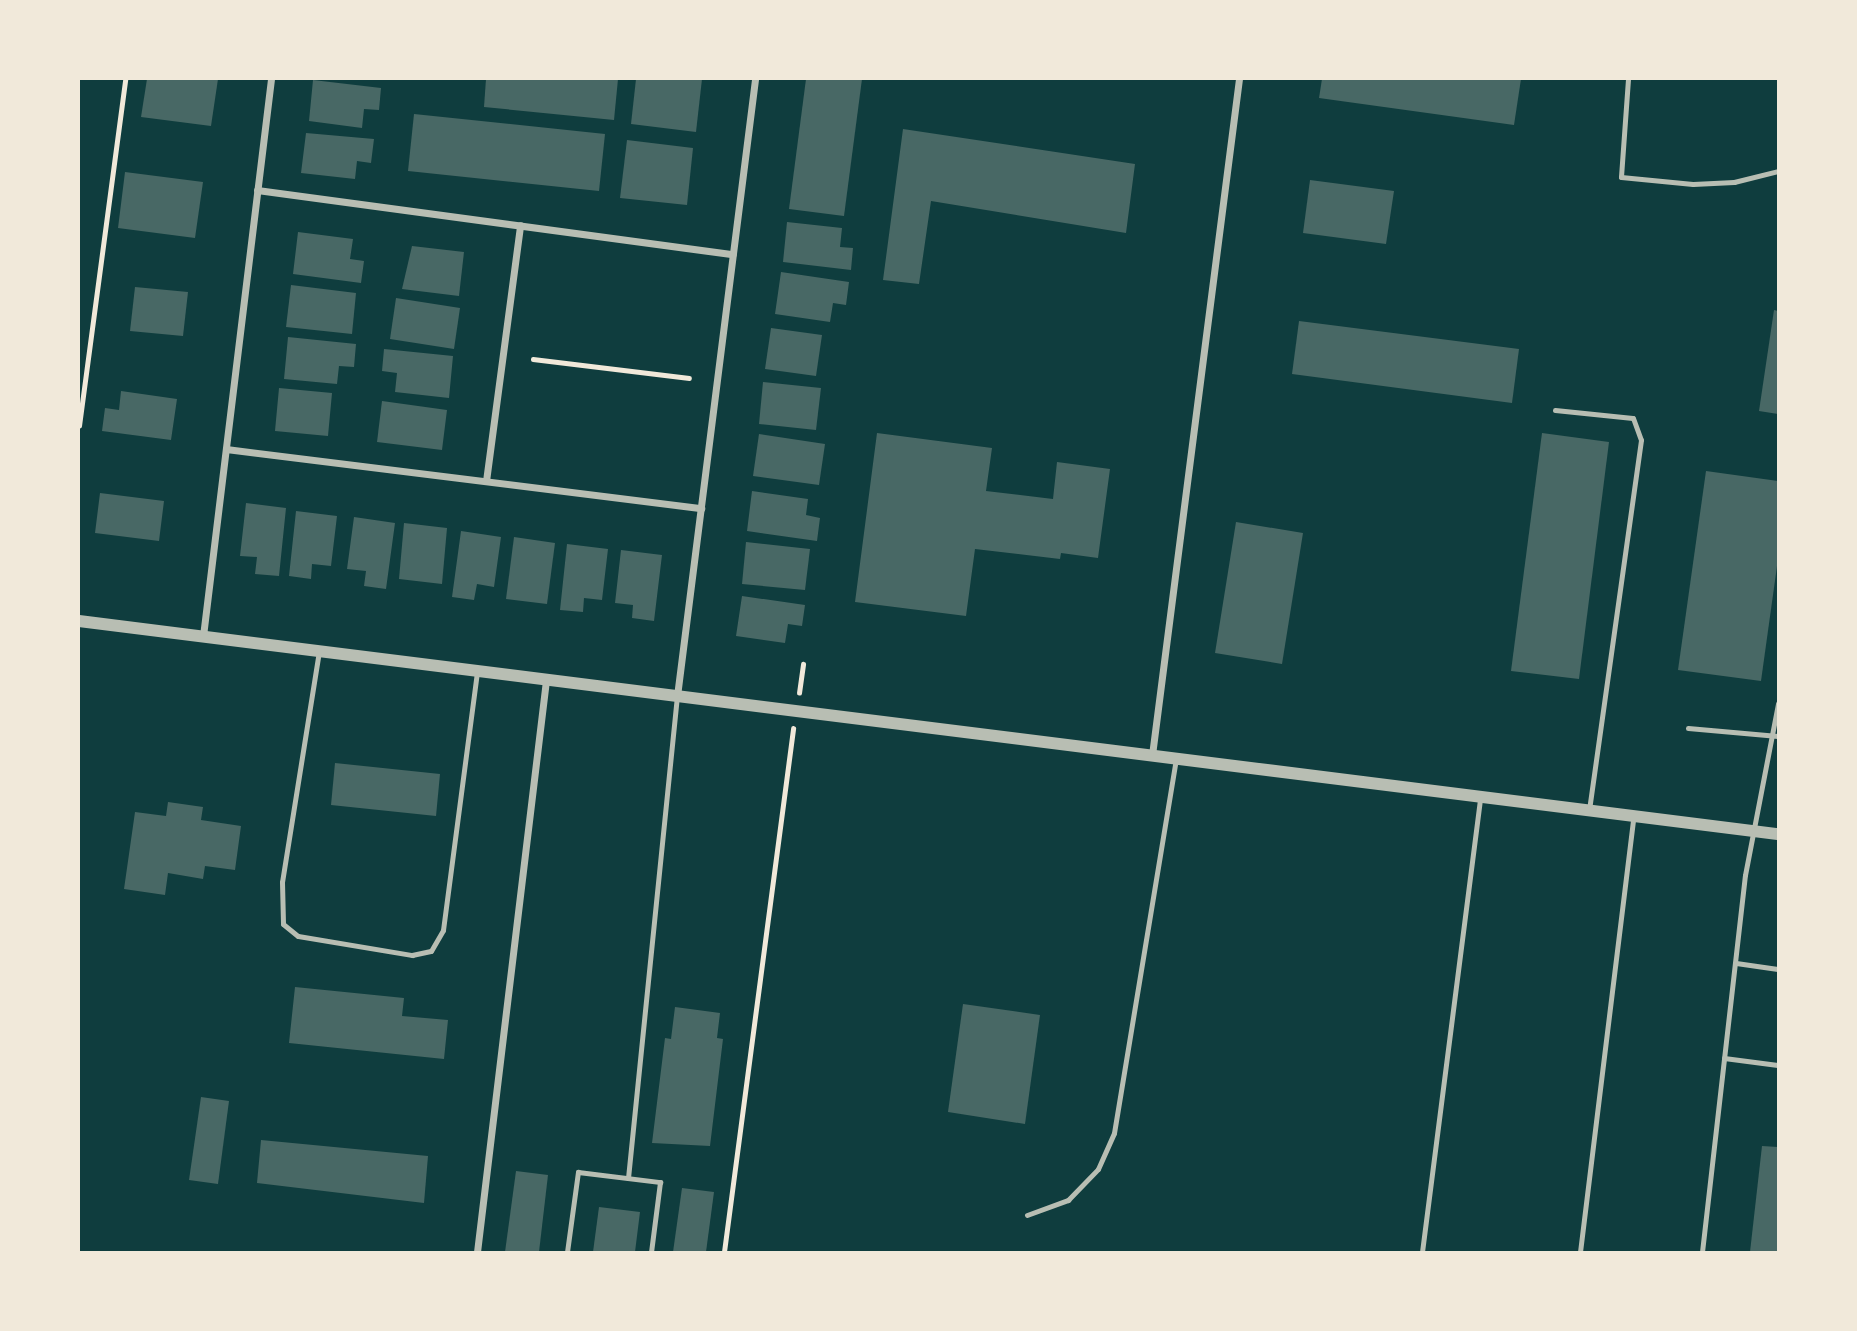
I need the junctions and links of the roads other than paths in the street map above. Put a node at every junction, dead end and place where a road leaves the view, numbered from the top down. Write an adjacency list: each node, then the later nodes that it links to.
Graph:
1 (271, 79): 6 (street)
2 (755, 79): 8 (street)
3 (1239, 79): 22 (street)
4 (1628, 79): 5 (lane)
5 (1778, 171)
6 (257, 190): 7 (street); 10 (street)
7 (520, 225): 8 (street); 11 (street)
8 (733, 254): 12 (street)
9 (1555, 410): 25 (lane)
10 (226, 449): 11 (street); 14 (street)
11 (486, 481): 12 (street)
12 (701, 508): 18 (street)
13 (79, 621): 14 (street)
14 (203, 636): 15 (street)
15 (319, 651): 16 (street); 16 (lane)
16 (477, 671): 17 (street)
17 (546, 680): 18 (street); 35 (street)
18 (677, 696): 22 (street); 33 (lane)
19 (1778, 703): 21 (lane)
20 (1688, 728): 21 (lane)
21 (1776, 736): 27 (lane)
22 (1152, 755): 23 (street)
23 (1175, 758): 24 (street); 34 (lane)
24 (1480, 796): 25 (street); 38 (lane)
25 (1589, 810): 26 (street)
26 (1634, 815): 27 (street); 39 (lane)
27 (1757, 831): 28 (street); 29 (lane)
28 (1778, 834)
29 (1736, 963): 30 (lane); 31 (lane)
30 (1778, 969)
31 (1724, 1059): 32 (lane); 40 (lane)
32 (1778, 1065)
33 (628, 1178): 36 (lane); 37 (lane)
34 (1027, 1215)
35 (477, 1252)
36 (567, 1252)
37 (651, 1252)
38 (1422, 1252)
39 (1580, 1252)
40 (1702, 1252)

